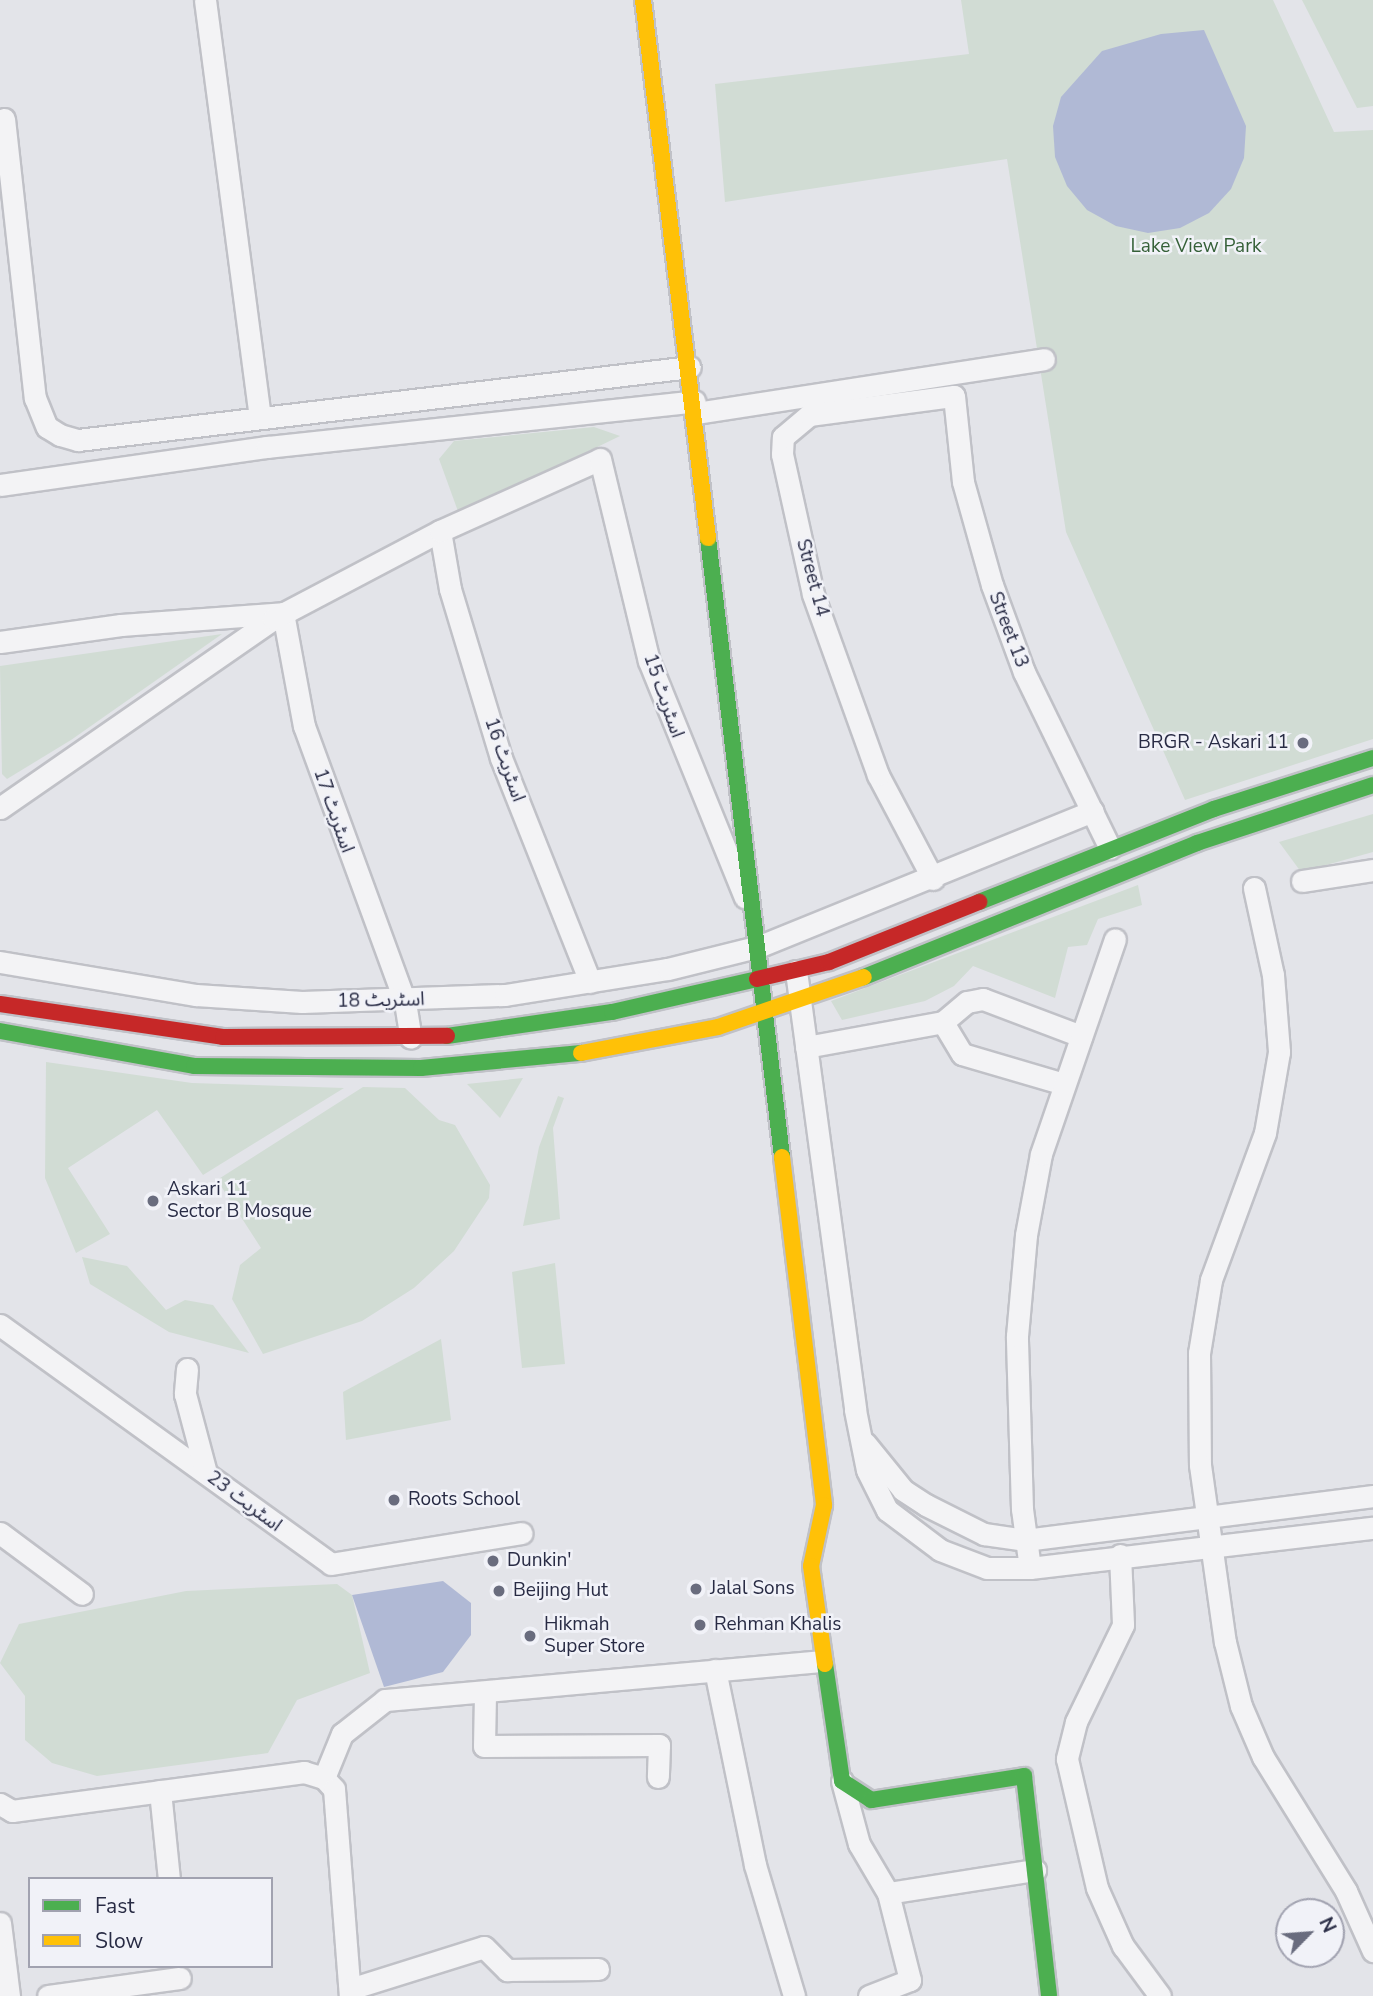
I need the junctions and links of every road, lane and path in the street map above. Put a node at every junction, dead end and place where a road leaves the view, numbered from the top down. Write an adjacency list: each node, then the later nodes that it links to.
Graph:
1 (205, 0): 8 (street)
2 (643, 0): 5 (street)
3 (4, 119): 8 (street)
4 (1044, 359): 7 (street)
5 (690, 367): 7 (street); 8 (street)
6 (954, 396): 16 (street, Street 13); 19 (street, Street 14)
7 (695, 407): 9 (street); 22 (street)
8 (260, 416)
9 (0, 485)
10 (440, 531): 11 (street); 22 (street, اسٹریٹ 15); 28 (street, اسٹریٹ 16)
11 (283, 613): 12 (street); 15 (street); 29 (street, اسٹریٹ 17)
12 (0, 642)
13 (1373, 758): 17 (street)
14 (1373, 785): 30 (street)
15 (0, 808)
16 (1093, 811): 17 (street, Street 13); 19 (street, اسٹریٹ 18)
17 (1110, 848): 26 (street)
18 (1373, 870): 20 (street)
19 (933, 879): 24 (street, اسٹریٹ 18)
20 (1302, 881)
21 (1254, 888): 44 (street)
22 (757, 922): 24 (street)
23 (1115, 939): 35 (street)
24 (760, 946): 27 (street); 28 (street, اسٹریٹ 18)
25 (0, 962): 29 (street, اسٹریٹ 18)
26 (796, 971): 27 (street); 30 (street)
27 (763, 980): 32 (street); 36 (street)
28 (590, 982): 29 (street, اسٹریٹ 18)
29 (405, 1002): 36 (street, اسٹریٹ 17)
30 (802, 1002): 32 (street); 37 (street)
31 (0, 1004): 36 (street)
32 (765, 1013): 34 (street); 53 (street)
33 (943, 1022): 35 (street); 37 (street); 38 (street)
34 (0, 1031)
35 (1081, 1036): 38 (street)
36 (411, 1038)
37 (806, 1047): 41 (street)
38 (1064, 1084): 48 (street)
39 (0, 1325): 42 (street, اسٹریٹ 23)
40 (187, 1369): 42 (street)
41 (863, 1441): 48 (street); 51 (street)
42 (206, 1473): 47 (street, اسٹریٹ 23)
43 (1373, 1496): 44 (street)
44 (1208, 1516): 48 (street); 49 (street)
45 (1373, 1528): 49 (street)
46 (0, 1533): 52 (street)
47 (523, 1533)
48 (1025, 1540): 51 (street)
49 (1210, 1545): 50 (street); 65 (street)
50 (1121, 1555): 51 (street); 74 (street)
51 (1030, 1568)
52 (82, 1594)
53 (821, 1661): 54 (street); 58 (street)
54 (715, 1670): 55 (street); 71 (street)
55 (485, 1694): 56 (street); 57 (street)
56 (659, 1777)
57 (324, 1778): 59 (street); 68 (street)
58 (842, 1781): 61 (street); 63 (street)
59 (160, 1791): 60 (street); 62 (street)
60 (0, 1804)
61 (1035, 1870): 63 (street); 73 (street)
62 (169, 1877)
63 (888, 1893): 72 (street)
64 (0, 1923): 69 (street)
65 (1373, 1951)
66 (598, 1969): 68 (street)
67 (180, 1980): 70 (street)
68 (350, 1992)
69 (9, 1996)
70 (48, 1996)
71 (794, 1996)
72 (869, 1996)
73 (1049, 1996)
74 (1160, 1996)

